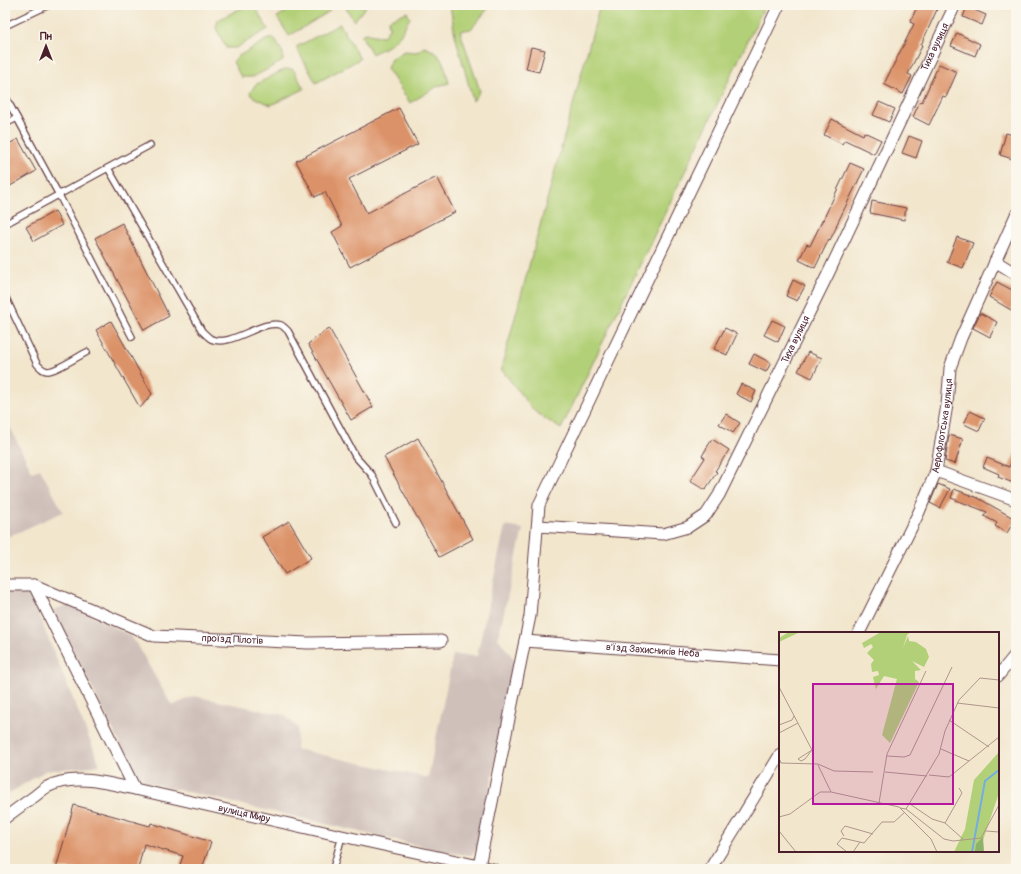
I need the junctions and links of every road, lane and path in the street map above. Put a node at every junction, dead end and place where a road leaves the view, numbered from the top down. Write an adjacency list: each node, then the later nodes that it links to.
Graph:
1 (49, 5): 4 (lane)
2 (779, 5): 21 (street)
3 (955, 5): 21 (street, Тиха вулиця)
4 (5, 26)
5 (5, 96): 6 (lane)
6 (17, 118): 7 (lane); 10 (lane)
7 (5, 124)
8 (150, 145): 9 (lane)
9 (108, 168): 10 (lane); 20 (lane)
10 (59, 194): 12 (lane); 16 (lane)
11 (1016, 214): 13 (street, Аерофлотська вулиця)
12 (5, 224)
13 (995, 261): 14 (street); 18 (street, Аерофлотська вулиця)
14 (1016, 274)
15 (5, 296): 17 (lane)
16 (132, 337)
17 (87, 352)
18 (936, 470): 19 (street); 24 (street, Аерофлотська вулиця)
19 (1016, 500)
20 (396, 523)
21 (538, 526): 26 (street)
22 (5, 585): 23 (street, проїзд Пілотів)
23 (34, 585): 25 (street, проїзд Пілотів); 31 (street)
24 (859, 632)
25 (441, 641)
26 (525, 641): 28 (street, в'їзд Захисників Неба); 34 (street)
27 (1016, 654): 29 (street)
28 (779, 660)
29 (999, 675)
30 (779, 757): 37 (street)
31 (134, 789): 32 (street, вулиця Миру); 33 (street, вулиця Миру)
32 (5, 818)
33 (342, 836): 34 (street, вулиця Миру); 35 (lane)
34 (479, 866): 36 (street, вулиця Миру)
35 (333, 869)
36 (493, 869)
37 (710, 869)

